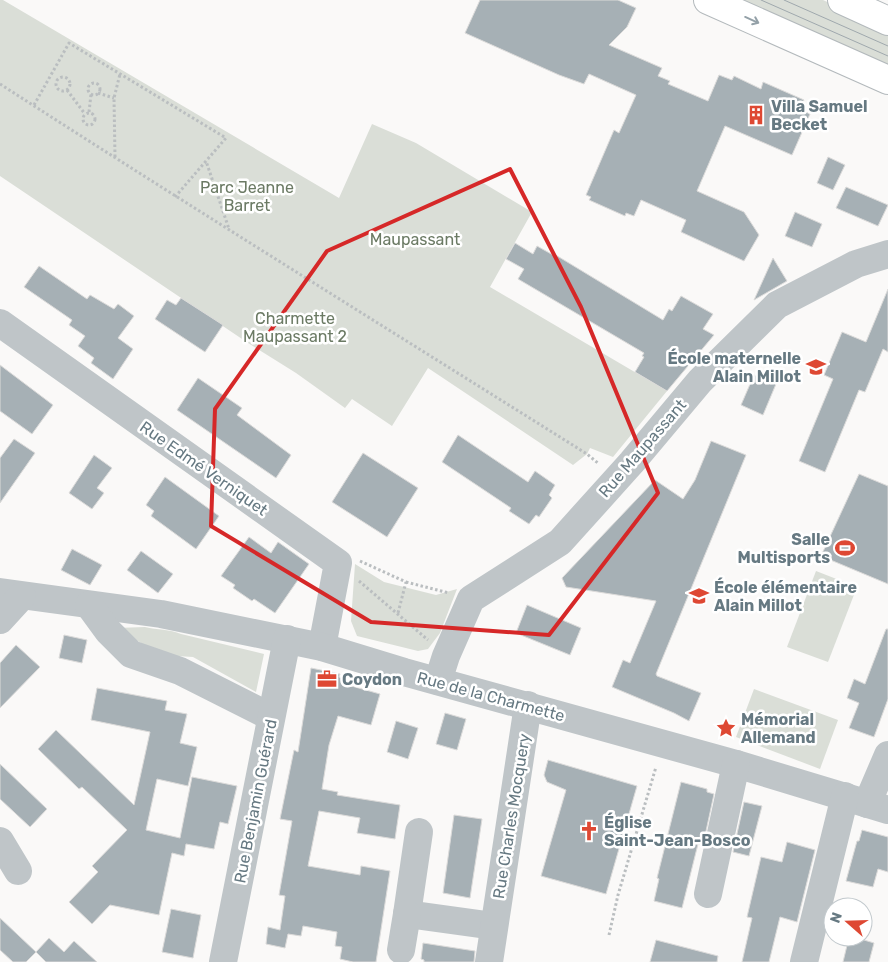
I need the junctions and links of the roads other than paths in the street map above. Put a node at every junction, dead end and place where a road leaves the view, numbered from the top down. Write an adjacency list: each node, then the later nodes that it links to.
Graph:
1 (708, 0): 4 (main road, one-way to 4)
2 (842, 0): 3 (main road)
3 (888, 21)
4 (888, 80)
5 (888, 254): 12 (street, Rue Maupassant)
6 (0, 323): 11 (street, Rue Edmé Verniquet)
7 (11, 594): 8 (street, Rue de la Charmette); 9 (street)
8 (89, 605): 10 (street, Rue de la Charmette); 14 (street)
9 (0, 620)
10 (287, 639): 11 (street, Rue de la Charmette); 14 (street, Rue Benjamin Guérard)
11 (322, 647): 12 (street, Rue de la Charmette)
12 (442, 669): 13 (street, Rue de la Charmette)
13 (528, 705): 16 (street, Rue de la Charmette); 23 (street, Rue Charles Mocquery)
14 (271, 717): 25 (street, Rue Benjamin Guérard)
15 (888, 755): 17 (street)
16 (736, 764): 17 (street, Rue de la Charmette); 21 (street)
17 (867, 803): 27 (street)
18 (419, 832): 22 (street)
19 (0, 841): 20 (street)
20 (18, 871)
21 (708, 894)
22 (407, 914): 23 (street); 24 (street)
23 (494, 926): 26 (street, Rue Charles Mocquery)
24 (401, 950)
25 (223, 962)
26 (489, 962)
27 (804, 962)

